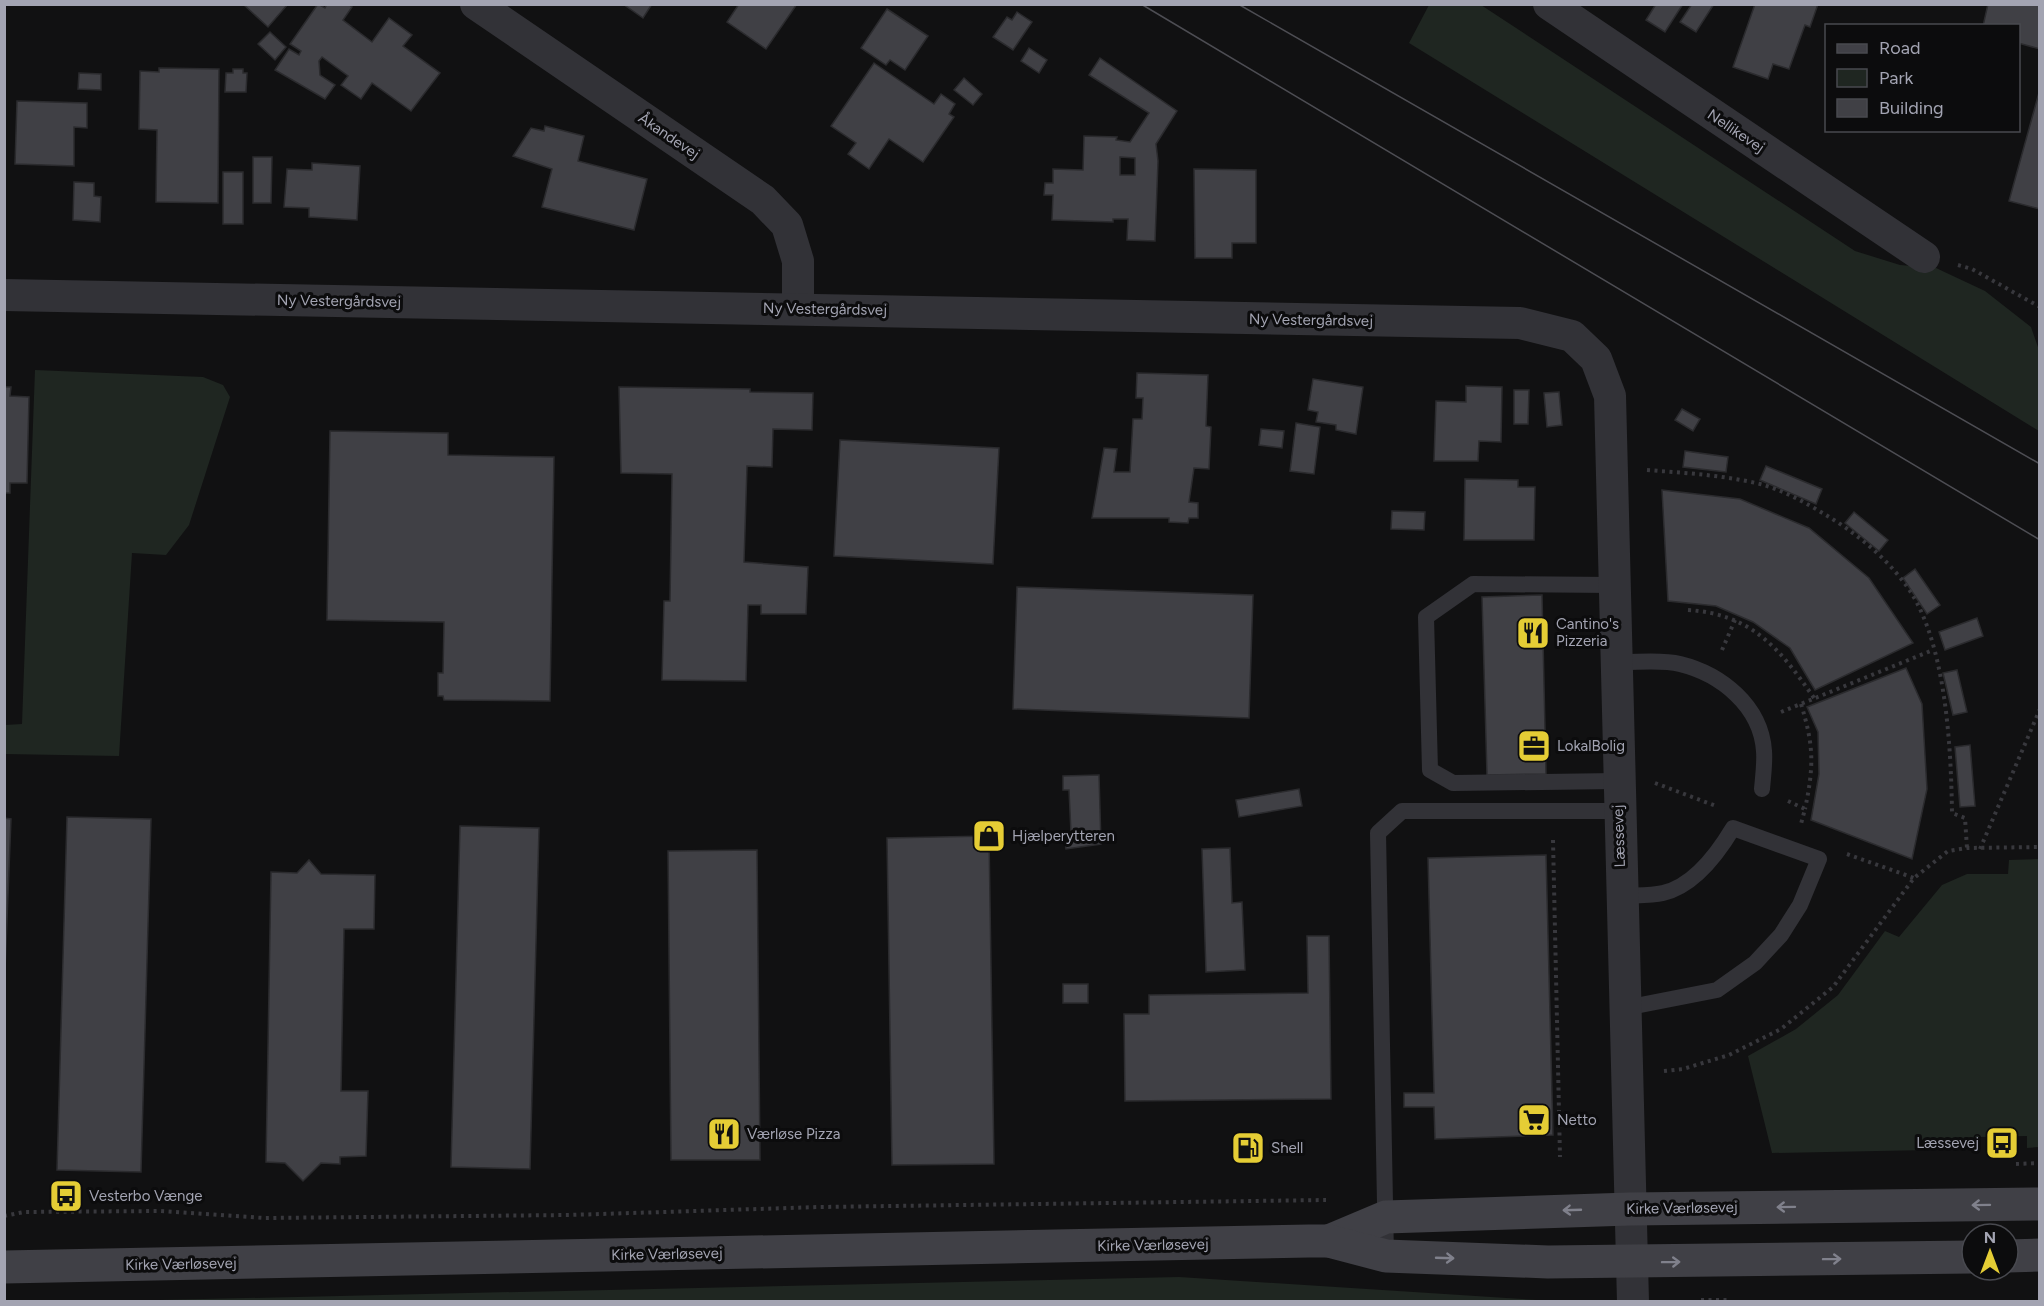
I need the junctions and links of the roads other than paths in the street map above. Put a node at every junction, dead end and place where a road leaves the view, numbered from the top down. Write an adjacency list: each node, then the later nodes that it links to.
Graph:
1 (476, 4): 5 (street, Åkandevej)
2 (1549, 4): 3 (street, Nellikevej)
3 (1924, 257)
4 (4, 295): 5 (street, Ny Vestergårdsvej)
5 (798, 308): 6 (street, Ny Vestergårdsvej)
6 (1610, 396): 7 (street, Læssevej)
7 (1613, 585): 8 (street, Læssevej); 10 (lane)
8 (1615, 662): 9 (lane); 10 (street, Læssevej)
9 (1762, 789)
10 (1618, 796): 11 (street, Læssevej); 14 (lane)
11 (1621, 896): 12 (street, Læssevej); 12 (lane)
12 (1625, 1008): 15 (street, Læssevej)
13 (2040, 1204): 15 (street, Kirke Værløsevej, one-way to 15)
14 (1386, 1207): 15 (street, Kirke Værløsevej, one-way to 14); 16 (street, Kirke Værløsevej); 17 (lane)
15 (1630, 1209): 21 (street, Læssevej)
16 (1329, 1241): 17 (street, Kirke Værløsevej); 22 (street, Kirke Værløsevej)
17 (1386, 1256): 21 (street, Kirke Værløsevej, one-way to 21)
18 (2020, 1256): 19 (street)
19 (2040, 1256)
20 (1960, 1257): 21 (street, Kirke Værløsevej, one-way to 20)
21 (1632, 1262): 23 (street)
22 (4, 1267)
23 (1632, 1302)

